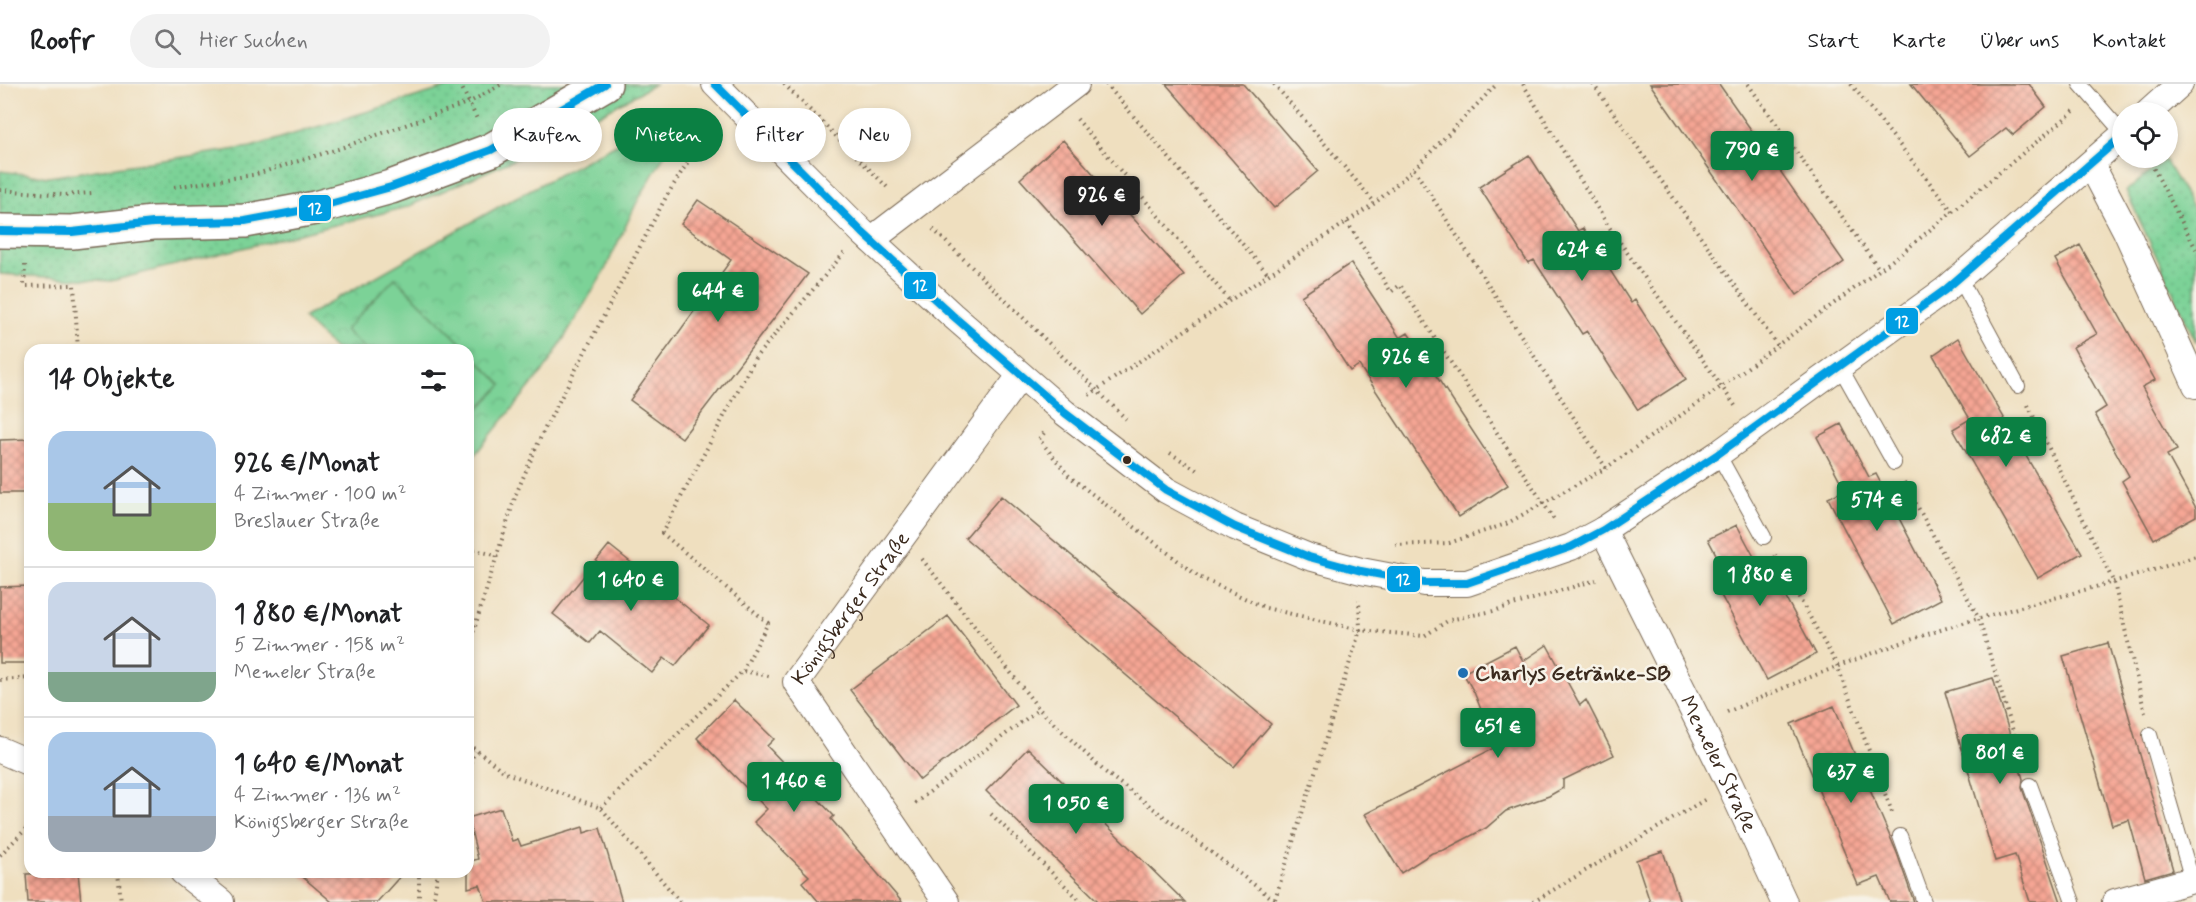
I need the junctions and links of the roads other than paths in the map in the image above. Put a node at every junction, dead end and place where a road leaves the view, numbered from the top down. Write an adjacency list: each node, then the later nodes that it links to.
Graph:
1 (605, 84): 10 (main road)
2 (715, 84): 11 (street)
3 (2080, 84): 7 (lane)
4 (2180, 84): 6 (street)
5 (1066, 92): 11 (street)
6 (2159, 102)
7 (2112, 122)
8 (2112, 144): 9 (street)
9 (2091, 164): 12 (street); 15 (street)
10 (13, 232)
11 (867, 236): 14 (street)
12 (1960, 279): 13 (street); 16 (lane)
13 (1840, 368): 17 (street); 18 (lane)
14 (1020, 376): 19 (street); 30 (street, Königsberger Straße)
15 (2196, 385)
16 (2018, 386)
17 (1718, 454): 19 (street); 20 (lane)
18 (1894, 463)
19 (1603, 530): 31 (street, Memeler Straße)
20 (1764, 537)
21 (2150, 735): 27 (lane)
22 (0, 750): 23 (street)
23 (24, 760)
24 (2030, 785): 33 (lane)
25 (1900, 836): 32 (lane)
26 (191, 878): 29 (street)
27 (2194, 880): 28 (street)
28 (2167, 896): 34 (street)
29 (221, 902)
30 (946, 902)
31 (1784, 902)
32 (1924, 902)
33 (2073, 902)
34 (2115, 902)

